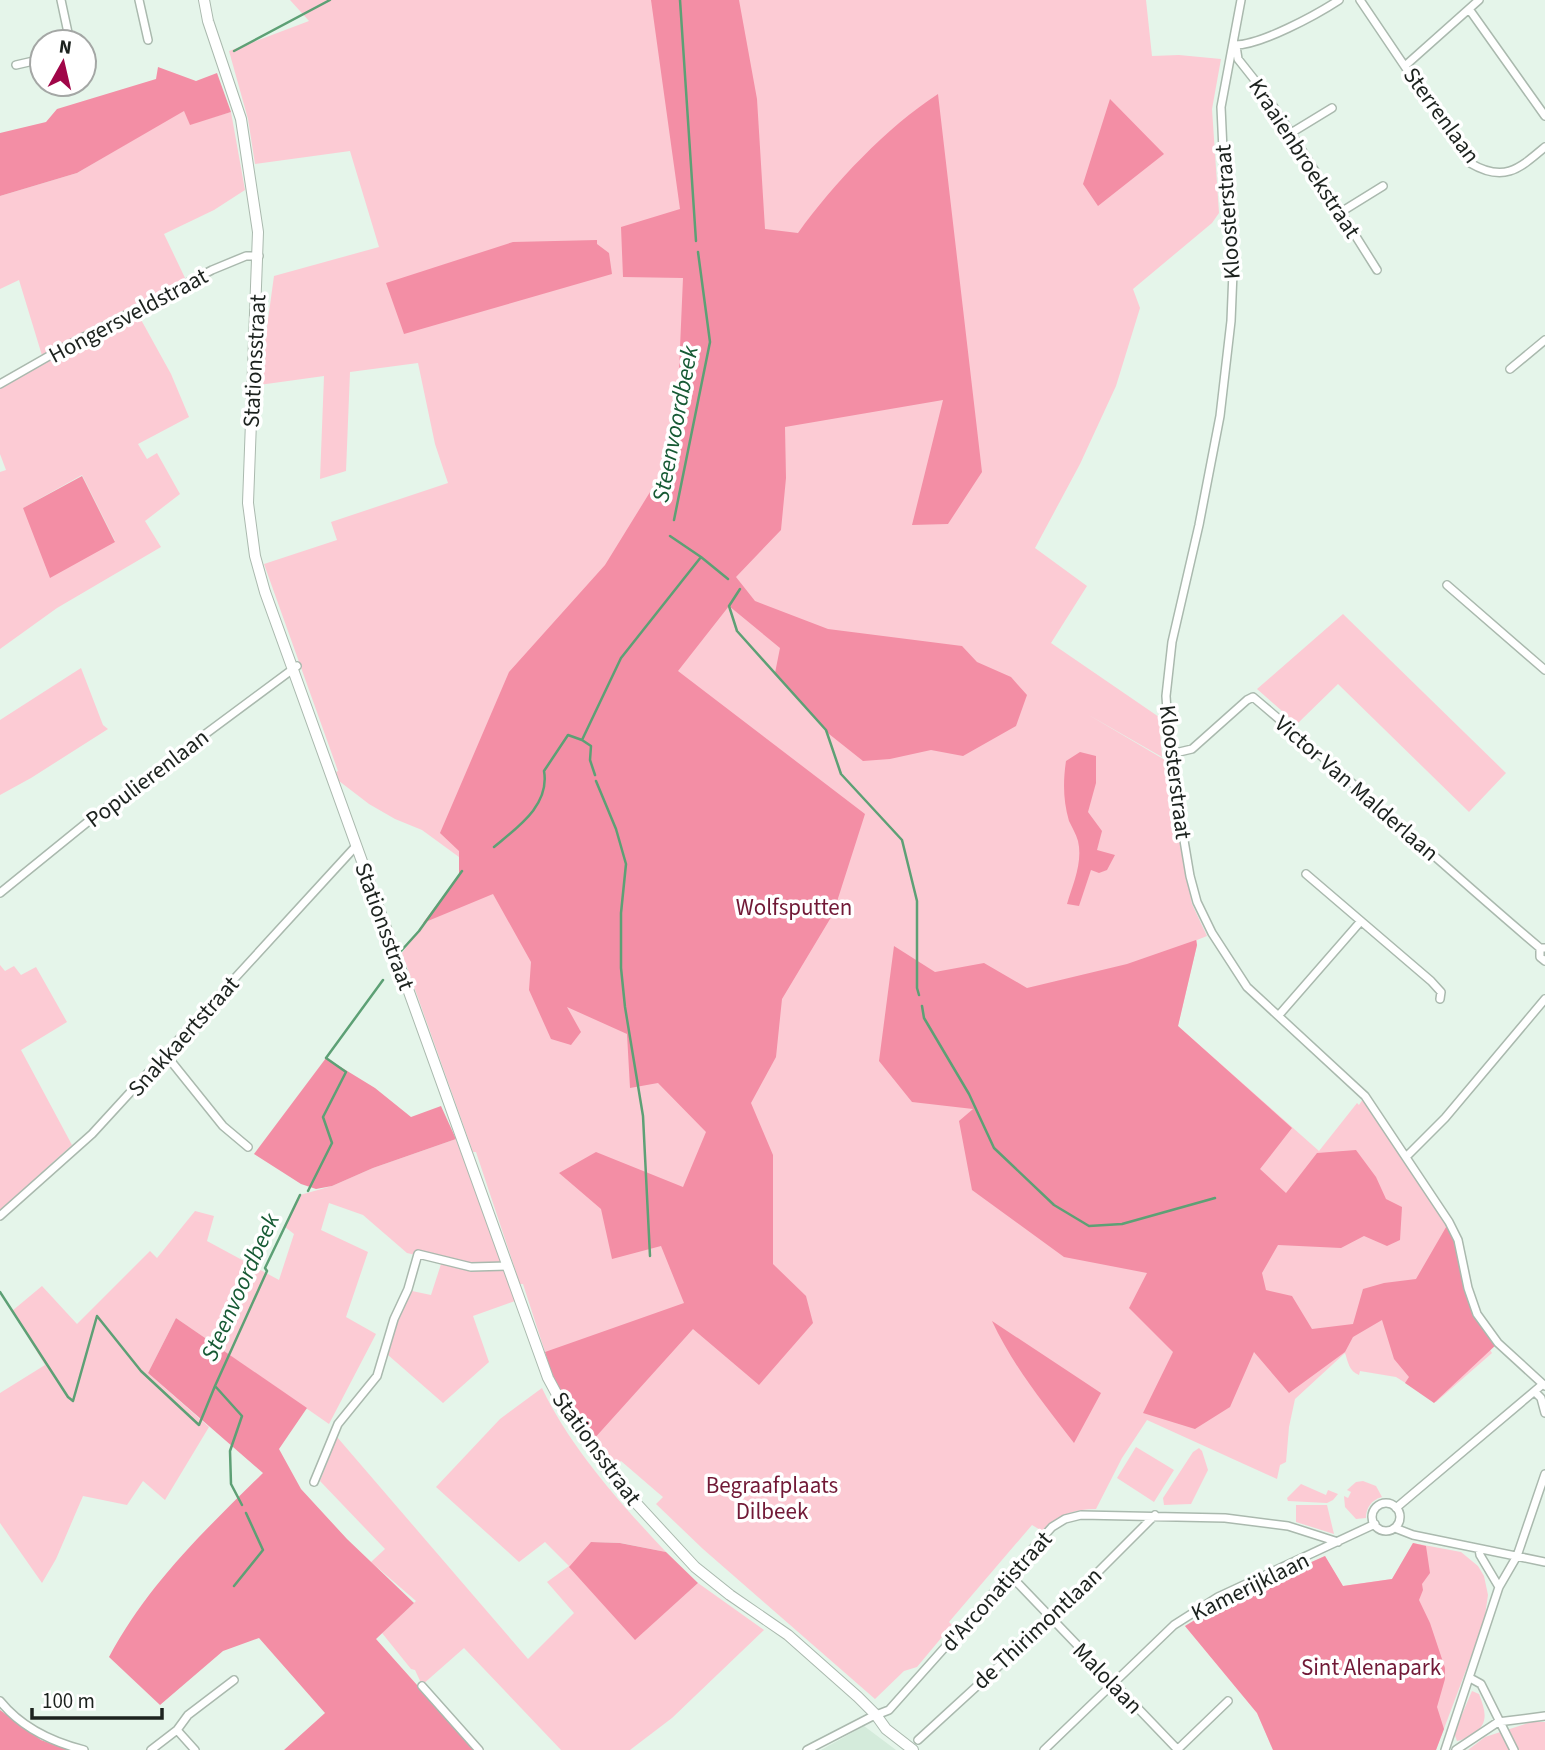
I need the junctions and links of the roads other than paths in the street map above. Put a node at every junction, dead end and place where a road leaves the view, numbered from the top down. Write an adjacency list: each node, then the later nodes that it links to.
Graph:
1 (61, 0): 9 (street)
2 (139, 0): 10 (street)
3 (204, 0): 21 (street, Stationsstraat)
4 (1241, 0): 11 (street, Kloosterstraat)
5 (1339, 0): 11 (street)
6 (1360, 0): 14 (street, Sterrenlaan)
7 (1479, 0): 8 (street)
8 (1469, 9): 14 (street); 16 (street)
9 (67, 28)
10 (148, 40)
11 (1235, 45): 17 (street, Kraaienbroekstraat); 29 (street, Kloosterstraat)
12 (28, 62): 13 (street)
13 (16, 65)
14 (1406, 65): 18 (street, Sterrenlaan)
15 (1332, 108): 17 (street)
16 (1545, 116)
17 (1291, 133): 20 (street, Kraaienbroekstraat)
18 (1545, 147)
19 (1383, 186): 20 (street)
20 (1341, 212): 22 (street, Kraaienbroekstraat)
21 (258, 256): 25 (street, Hongersveldstraat); 27 (street, Stationsstraat)
22 (1377, 270)
23 (1545, 340): 24 (street)
24 (1510, 369)
25 (0, 384)
26 (1447, 585): 28 (street)
27 (295, 667): 30 (street, Stationsstraat); 32 (street, Populierenlaan)
28 (1545, 670)
29 (1170, 758): 34 (street, Victor Van Malderlaan); 38 (street, Kloosterstraat)
30 (356, 846): 39 (street, Snakkaertstraat); 43 (street, Stationsstraat)
31 (1306, 874): 33 (street)
32 (0, 893)
33 (1361, 921): 36 (street); 38 (street)
34 (1543, 948): 35 (street, Victor Van Malderlaan)
35 (1545, 961)
36 (1440, 999)
37 (1545, 999): 41 (street)
38 (1279, 1015): 41 (street, Kloosterstraat)
39 (166, 1055): 40 (street); 42 (street, Snakkaertstraat)
40 (248, 1147)
41 (1406, 1157): 44 (street, Kloosterstraat)
42 (0, 1216)
43 (507, 1266): 48 (street); 66 (street, Stationsstraat)
44 (1544, 1385): 45 (street, Kamerijklaan)
45 (1535, 1392): 46 (street); 49 (street, Kamerijklaan)
46 (1544, 1408)
47 (1545, 1474): 55 (street)
48 (314, 1482)
49 (1396, 1508): 51 (street, Kamerijklaan); 52 (street)
50 (1155, 1515): 53 (street, d'Arconatistraat); 57 (street, d'Arconatistraat); 59 (street, de Thirimontlaan)
51 (1375, 1524): 52 (street); 53 (street, Kamerijklaan)
52 (1395, 1528): 54 (street)
53 (1338, 1542): 62 (street, Kamerijklaan)
54 (1479, 1549): 55 (street); 58 (street)
55 (1517, 1556): 56 (street); 58 (street)
56 (1545, 1562)
57 (1010, 1575): 59 (street, Malolaan); 66 (street, d'Arconatistraat)
58 (1499, 1587): 60 (street)
59 (1050, 1617): 62 (street, Malolaan); 70 (street, de Thirimontlaan)
60 (1471, 1678): 68 (street); 78 (street)
61 (234, 1680): 69 (street)
62 (1114, 1684): 76 (street, Kamerijklaan); 77 (street, Malolaan)
63 (422, 1686): 74 (street)
64 (1228, 1701): 77 (street)
65 (0, 1702): 71 (street)
66 (876, 1715): 70 (street, Stationsstraat); 75 (street, d'Arconatistraat)
67 (1545, 1716): 68 (street)
68 (1499, 1722): 79 (street); 80 (street)
69 (177, 1730): 72 (street); 73 (street)
70 (916, 1745)
71 (84, 1750)
72 (151, 1750)
73 (195, 1750)
74 (479, 1750)
75 (807, 1750)
76 (1044, 1750)
77 (1178, 1750)
78 (1445, 1750)
79 (1456, 1750)
80 (1514, 1750)

